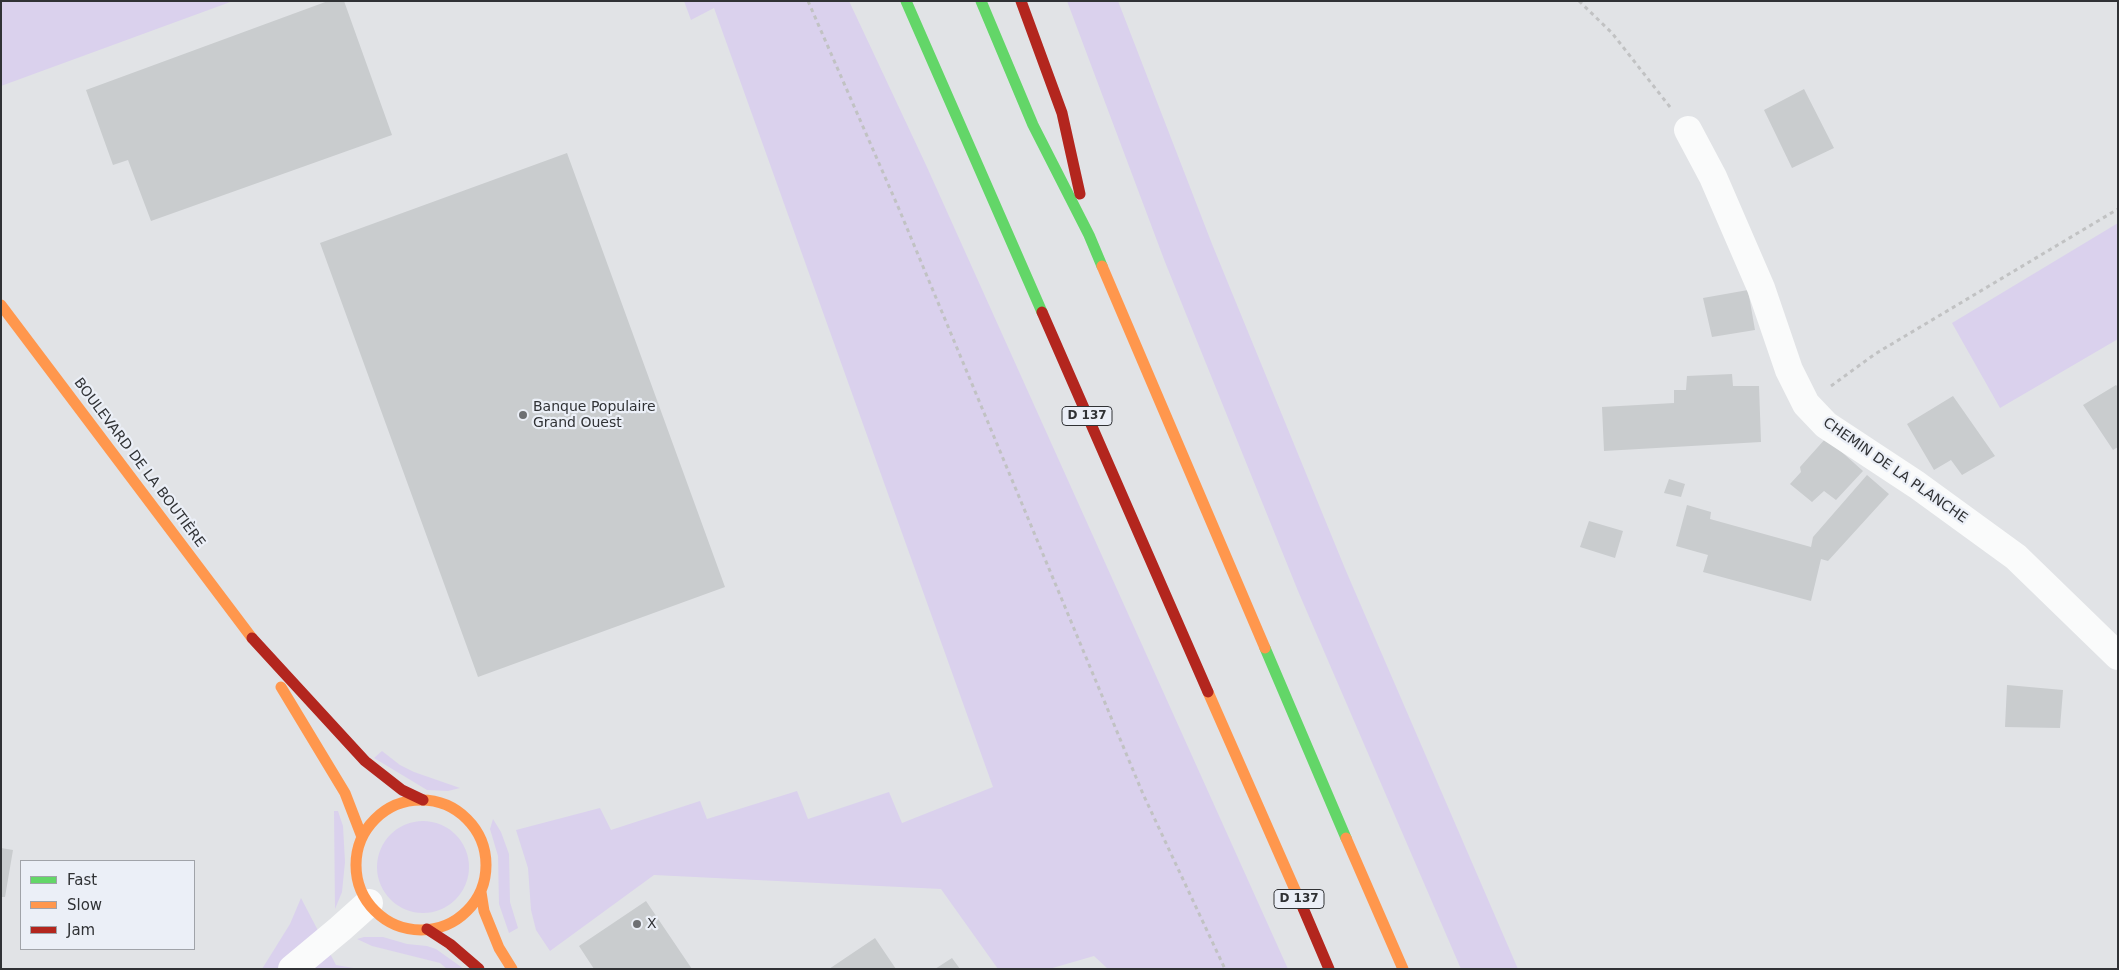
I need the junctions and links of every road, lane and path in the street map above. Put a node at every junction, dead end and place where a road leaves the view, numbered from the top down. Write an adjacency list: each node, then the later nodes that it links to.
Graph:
1 (808, 1): 21 (path)
2 (906, 1): 22 (main road, D 137)
3 (981, 1): 8 (main road)
4 (1021, 1): 8 (main road)
5 (1579, 1): 6 (path)
6 (1688, 130): 10 (street, CHEMIN DE LA PLANCHE)
7 (2118, 209): 10 (path)
8 (1089, 235): 23 (main road)
9 (1, 305): 11 (main road, BOULEVARD DE LA BOUTIÈRE)
10 (1806, 404): 12 (street, CHEMIN DE LA PLANCHE)
11 (253, 640): 13 (main road, BOULEVARD DE LA BOUTIÈRE); 14 (main road, BOULEVARD DE LA BOUTIÈRE)
12 (2118, 656)
13 (423, 800): 14 (main road); 15 (main road)
14 (362, 837): 16 (main road)
15 (481, 892): 17 (main road); 20 (main road)
16 (368, 903): 17 (main road); 18 (street)
17 (427, 929): 19 (main road)
18 (292, 969)
19 (479, 969)
20 (512, 969)
21 (1224, 969)
22 (1329, 969)
23 (1403, 969)

